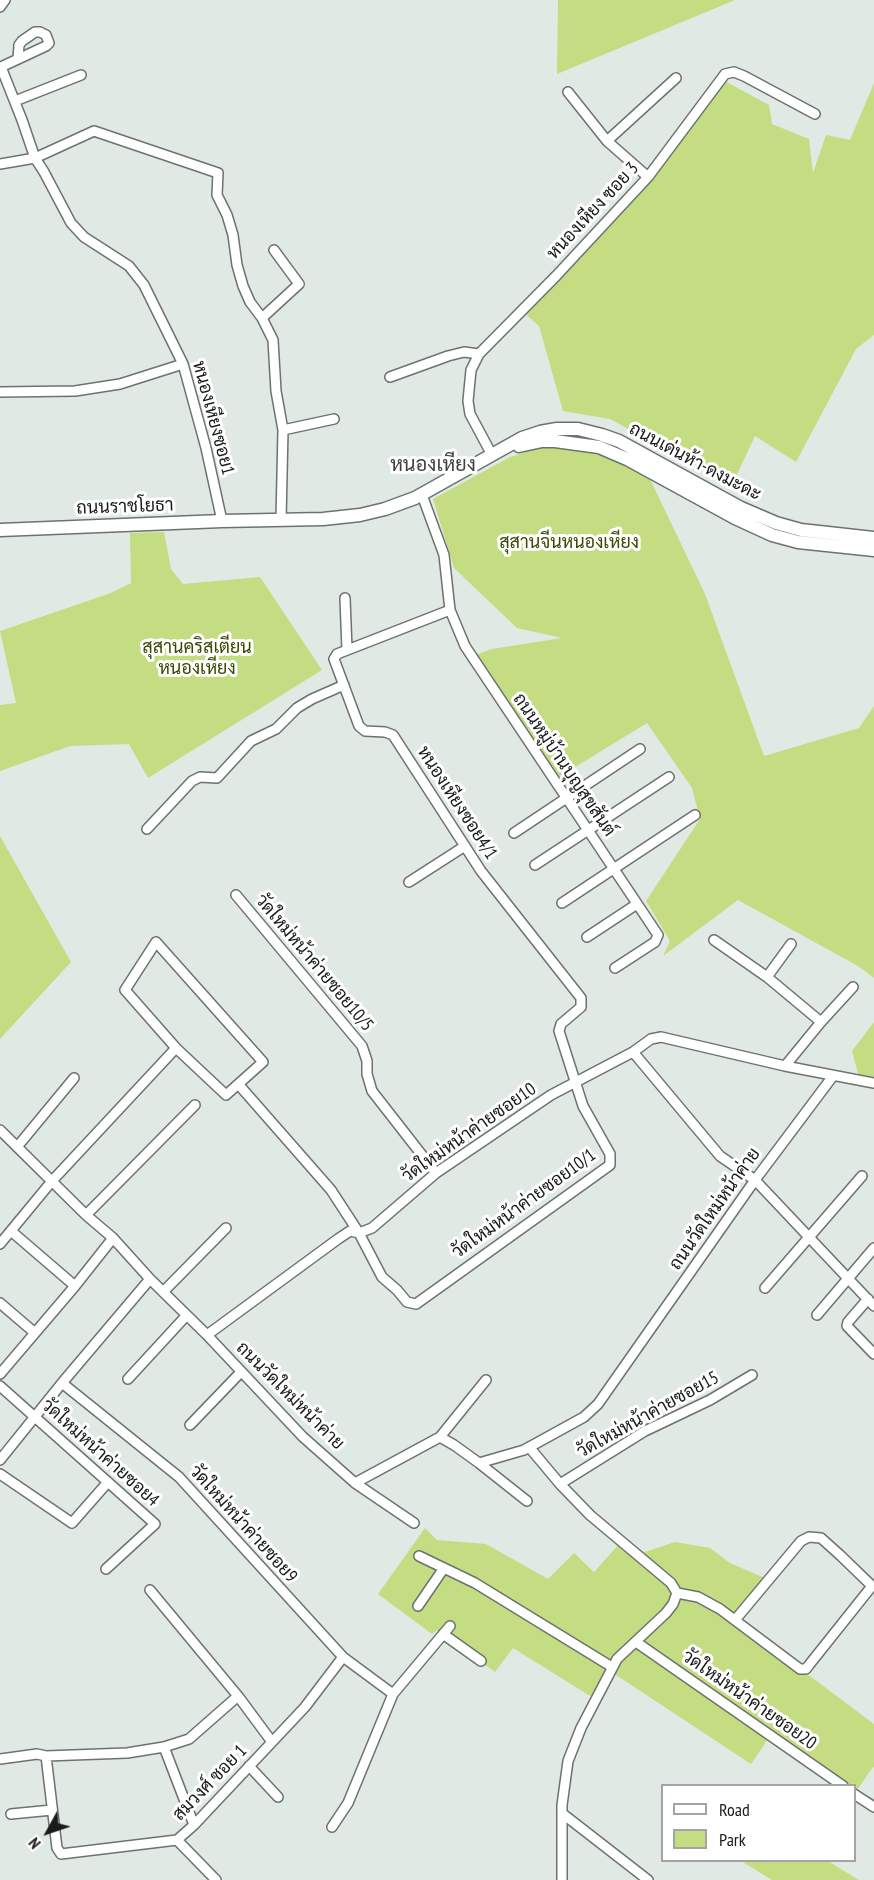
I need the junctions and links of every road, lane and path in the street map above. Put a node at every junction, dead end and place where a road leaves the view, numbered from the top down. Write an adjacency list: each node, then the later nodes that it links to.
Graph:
1 (5, 0): 2 (street)
2 (0, 7)
3 (18, 59): 7 (street, หนองเหียงซอย1)
4 (81, 75): 7 (street)
5 (676, 78): 9 (street)
6 (568, 92): 9 (street)
7 (15, 101): 10 (street, หนองเหียงซอย1)
8 (815, 114): 12 (street, หนองเหียง ซอย 3)
9 (607, 141): 12 (street)
10 (35, 158): 11 (street); 14 (street); 16 (street, หนองเหียงซอย1)
11 (0, 164)
12 (648, 177): 15 (street, หนองเหียง ซอย 3)
13 (274, 250): 14 (street)
14 (262, 318): 20 (street)
15 (479, 354): 17 (street); 22 (street, หนองเหียง ซอย 3)
16 (183, 364): 18 (street); 25 (street, หนองเหียงซอย1)
17 (390, 377)
18 (0, 392)
19 (334, 419): 20 (street)
20 (283, 430): 24 (street)
21 (616, 447): 22 (main road, ถนนเด่นห้า-ดงมะดะ); 28 (main road, ถนนเด่นห้า-ดงมะดะ); 29 (main road, ถนนเด่นห้า-ดงมะดะ)
22 (498, 452): 23 (main road, ถนนเด่นห้า-ดงมะดะ)
23 (422, 495): 24 (main road, ถนนเด่นห้า-ดงมะดะ); 31 (street, ถนนหมู่บ้านบุญสุขสันต์)
24 (280, 520): 26 (main road, ถนนเด่นห้า-ดงมะดะ)
25 (222, 521): 26 (main road, ถนนราชโยธา); 27 (main road, ถนนราชโยธา)
26 (251, 521)
27 (0, 530)
28 (874, 537)
29 (874, 550)
30 (345, 598): 32 (street)
31 (450, 610): 32 (street); 36 (street, ถนนหมู่บ้านบุญสุขสันต์)
32 (347, 650): 33 (street, หนองเหียงซอย4/1)
33 (344, 685): 38 (street); 41 (street, หนองเหียงซอย4/1)
34 (640, 749): 36 (street)
35 (669, 777): 39 (street)
36 (566, 798): 39 (street, ถนนหมู่บ้านบุญสุขสันต์); 40 (street)
37 (695, 815): 43 (street)
38 (147, 829)
39 (588, 830): 42 (street); 43 (street, ถนนหมู่บ้านบุญสุขสันต์)
40 (514, 833)
41 (465, 846): 44 (street); 60 (street, หนองเหียงซอย4/1)
42 (535, 865)
43 (614, 869): 46 (street); 47 (street, ถนนหมู่บ้านบุญสุขสันต์)
44 (409, 882)
45 (236, 896): 66 (street, วัดใหม่หน้าค่ายซอย10/5)
46 (562, 903)
47 (637, 904): 48 (street); 51 (street, ถนนหมู่บ้านบุญสุขสันต์)
48 (587, 937)
49 (714, 940): 52 (street)
50 (791, 944): 52 (street)
51 (615, 968)
52 (766, 977): 54 (street)
53 (853, 987): 54 (street)
54 (821, 1022): 57 (street)
55 (176, 1048): 62 (street); 62 (street); 69 (street)
56 (633, 1052): 57 (street, วัดใหม่หน้าค่ายซอย10); 60 (street, วัดใหม่หน้าค่ายซอย10); 68 (street)
57 (785, 1066): 58 (street, วัดใหม่หน้าค่ายซอย10)
58 (833, 1076): 61 (street, วัดใหม่หน้าค่ายซอย10); 68 (street, ถนนวัดใหม่หน้าค่าย)
59 (74, 1078): 65 (street)
60 (576, 1082): 66 (street, วัดใหม่หน้าค่ายซอย10); 73 (street, วัดใหม่หน้าค่ายซอย10/1)
61 (874, 1083)
62 (239, 1085): 73 (street)
63 (195, 1106): 70 (street)
64 (0, 1130): 65 (street, ถนนวัดใหม่หน้าค่าย)
65 (17, 1147): 69 (street, ถนนวัดใหม่หน้าค่าย)
66 (436, 1173): 73 (street, วัดใหม่หน้าค่ายซอย10)
67 (862, 1176): 74 (street)
68 (754, 1180): 74 (street); 100 (street, ถนนวัดใหม่หน้าค่าย)
69 (52, 1181): 70 (street, ถนนวัดใหม่หน้าค่าย); 72 (street)
70 (86, 1215): 75 (street, ถนนวัดใหม่หน้าค่าย)
71 (226, 1228): 82 (street)
72 (11, 1231): 76 (street); 80 (street)
73 (359, 1233): 88 (street, วัดใหม่หน้าค่ายซอย10)
74 (809, 1237): 78 (street); 81 (street)
75 (113, 1238): 79 (street, ถนนวัดใหม่หน้าค่าย); 80 (street)
76 (0, 1244)
77 (874, 1248): 78 (street)
78 (847, 1278): 84 (street); 85 (street)
79 (150, 1279): 82 (street, ถนนวัดใหม่หน้าค่าย); 95 (street)
80 (75, 1286): 87 (street)
81 (765, 1288)
82 (163, 1292): 86 (street, ถนนวัดใหม่หน้าค่าย)
83 (0, 1303): 87 (street)
84 (871, 1303): 89 (street)
85 (817, 1315)
86 (186, 1316): 88 (street, ถนนวัดใหม่หน้าค่าย); 93 (street)
87 (35, 1333): 91 (street)
88 (207, 1335): 90 (street, ถนนวัดใหม่หน้าค่าย)
89 (874, 1354)
90 (241, 1372): 98 (street); 105 (street, ถนนวัดใหม่หน้าค่าย)
91 (0, 1374)
92 (752, 1375): 106 (street, วัดใหม่หน้าค่ายซอย15)
93 (128, 1378)
94 (486, 1380): 99 (street)
95 (62, 1383): 97 (street); 119 (street, วัดใหม่หน้าค่ายซอย9)
96 (0, 1386): 97 (street, วัดใหม่หน้าค่ายซอย4)
97 (35, 1417): 101 (street); 104 (street, วัดใหม่หน้าค่ายซอย4)
98 (190, 1425)
99 (440, 1437): 102 (street); 105 (street)
100 (529, 1447): 102 (street, ถนนวัดใหม่หน้าค่าย); 106 (street)
101 (0, 1460)
102 (479, 1463): 107 (street)
103 (0, 1474): 104 (street)
104 (108, 1482): 111 (street, วัดใหม่หน้าค่ายซอย4)
105 (356, 1483): 108 (street, ถนนวัดใหม่หน้าค่าย)
106 (560, 1484): 113 (street)
107 (527, 1501)
108 (414, 1523)
109 (419, 1556): 110 (street)
110 (444, 1568): 114 (street); 121 (street)
111 (106, 1569)
112 (150, 1590): 123 (street)
113 (677, 1593): 115 (street); 118 (street)
114 (418, 1606)
115 (735, 1620): 115 (street)
116 (450, 1626): 117 (street)
117 (443, 1634): 120 (street); 122 (street)
118 (636, 1642): 121 (street); 129 (street, วัดใหม่หน้าค่ายซอย20)
119 (343, 1657): 122 (street, วัดใหม่หน้าค่ายซอย9); 124 (street, สมวงศ์ ซอย 1)
120 (481, 1661)
121 (612, 1668): 135 (street)
122 (393, 1694): 137 (street)
123 (238, 1696): 124 (street); 125 (street)
124 (272, 1742): 128 (street, สมวงศ์ ซอย 1)
125 (164, 1747): 126 (street); 136 (street)
126 (46, 1756): 127 (street); 133 (street, สมวงศ์ ซอย 1)
127 (0, 1759)
128 (249, 1766): 131 (street); 136 (street, สมวงศ์ ซอย 1)
129 (842, 1784)
130 (856, 1795): 132 (street)
131 (278, 1797)
132 (874, 1807)
133 (52, 1810): 134 (street); 138 (street, สมวงศ์ ซอย 1)
134 (11, 1814)
135 (563, 1814): 140 (street); 141 (street)
136 (194, 1825): 138 (street, สมวงศ์ ซอย 1)
137 (332, 1827)
138 (177, 1840): 139 (street)
139 (216, 1880)
140 (562, 1880)
141 (648, 1880)

